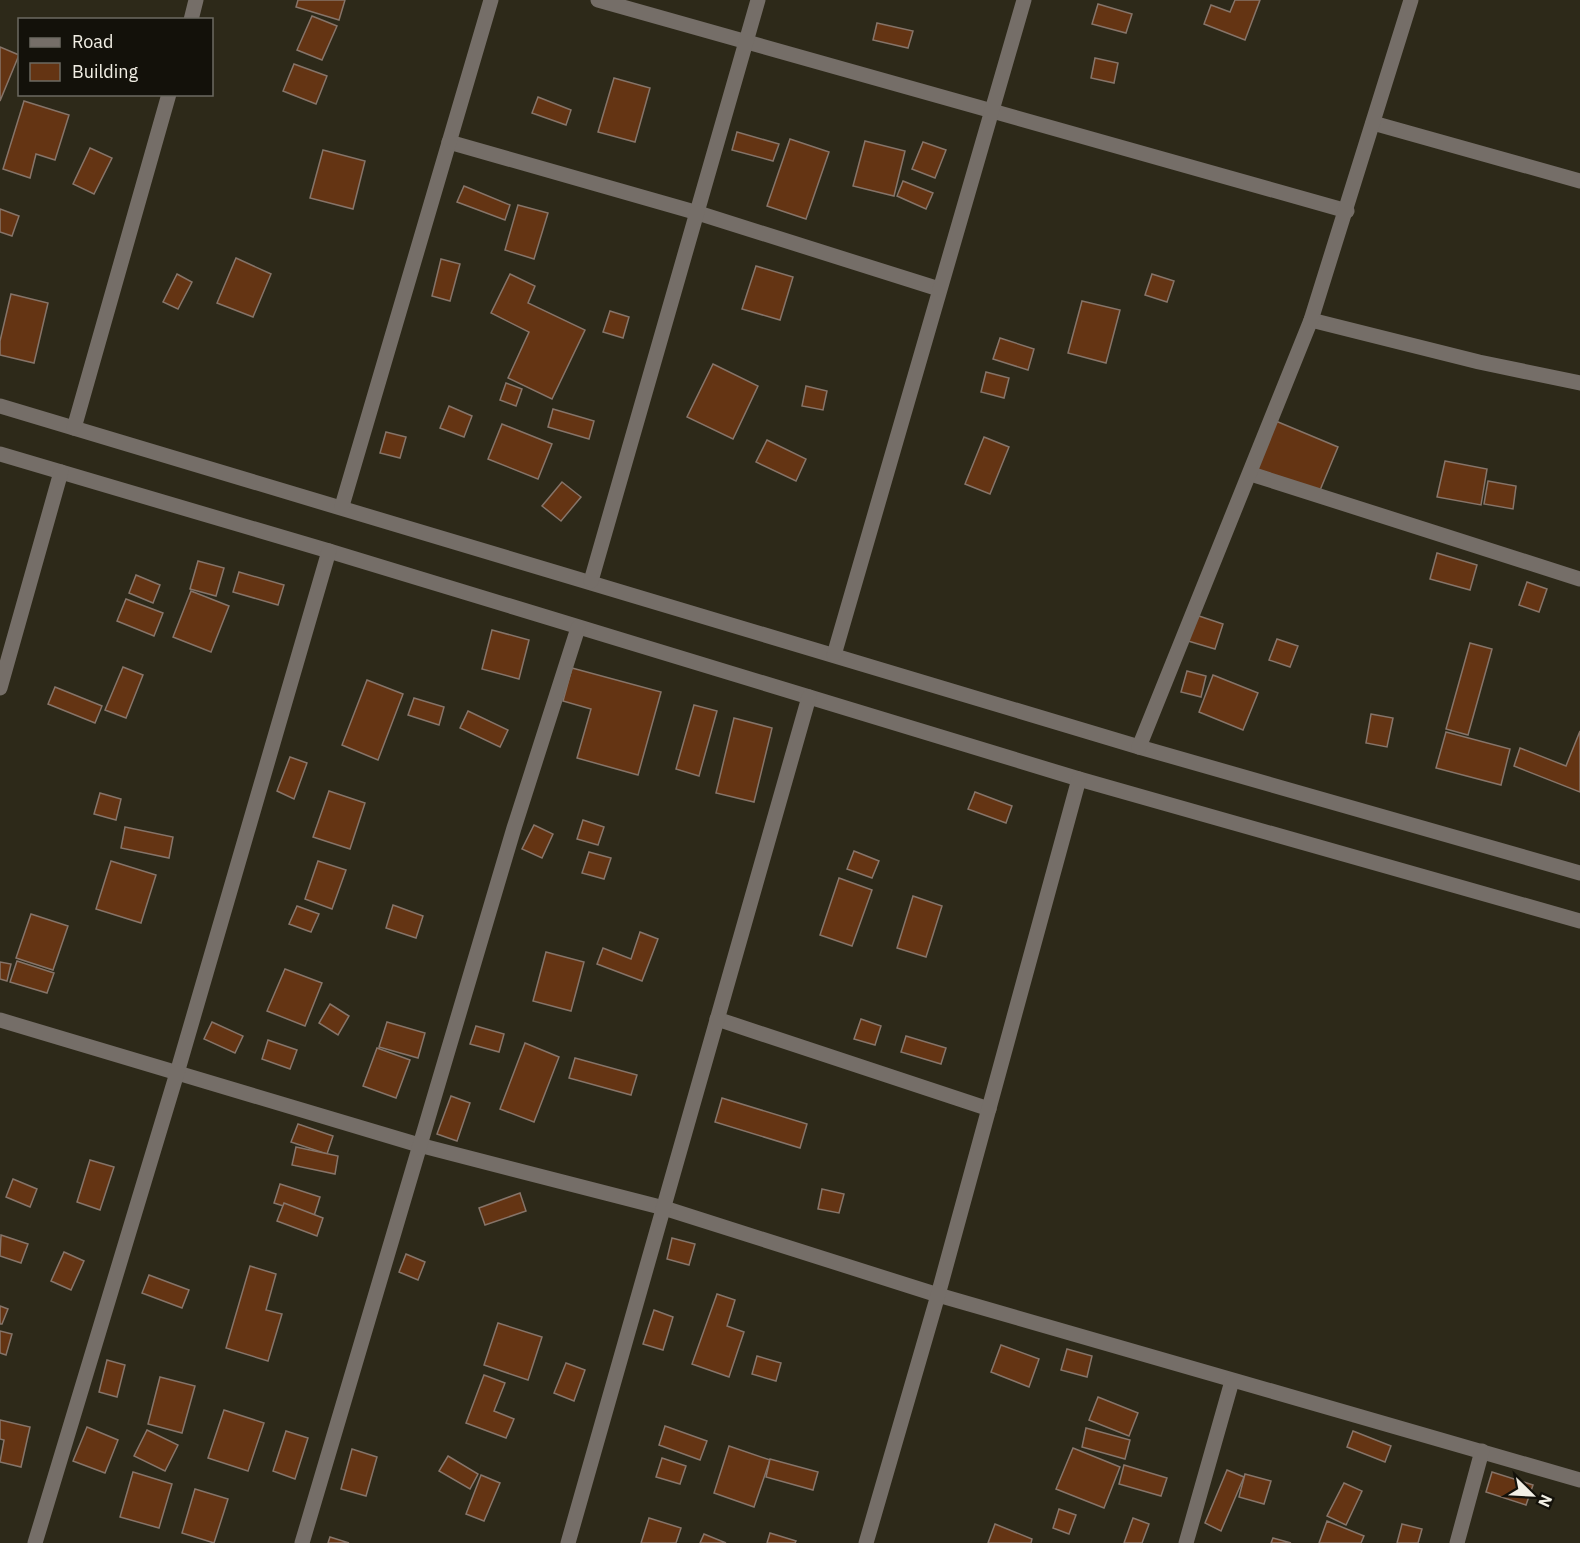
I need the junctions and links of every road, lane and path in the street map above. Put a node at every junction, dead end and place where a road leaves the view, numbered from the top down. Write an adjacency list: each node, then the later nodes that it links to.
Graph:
1 (196, 0): 7 (street)
2 (490, 0): 12 (street)
3 (598, 0): 8 (street)
4 (758, 0): 8 (street)
5 (1024, 0): 10 (street)
6 (1411, 0): 11 (street)
7 (192, 18)
8 (746, 42): 10 (street); 15 (street)
9 (169, 96): 20 (street)
10 (992, 110): 14 (street); 16 (street)
11 (1373, 123): 13 (street); 14 (street)
12 (449, 142): 15 (street); 24 (street)
13 (1580, 181)
14 (1347, 211): 17 (street)
15 (698, 213): 16 (street); 27 (street)
16 (939, 289): 30 (street)
17 (1311, 320): 18 (street); 23 (street)
18 (1580, 383)
19 (0, 406): 20 (street)
20 (74, 428): 24 (street)
21 (0, 454): 22 (street)
22 (61, 472): 25 (street); 29 (street)
23 (1251, 474): 26 (street); 33 (street)
24 (342, 507): 27 (street)
25 (329, 550): 28 (street); 39 (street)
26 (1580, 579)
27 (591, 581): 30 (street)
28 (578, 628): 32 (street); 41 (street)
29 (5, 650): 31 (street)
30 (834, 655): 33 (street)
31 (0, 688)
32 (809, 697): 34 (street); 37 (street)
33 (1139, 747): 35 (street)
34 (1079, 779): 36 (street); 40 (street)
35 (1580, 873)
36 (1580, 921)
37 (717, 1019): 40 (street); 42 (street)
38 (0, 1020): 39 (street)
39 (177, 1073): 41 (street); 47 (street)
40 (989, 1108): 43 (street)
41 (419, 1146): 42 (street); 48 (street)
42 (664, 1208): 43 (street); 49 (street)
43 (938, 1295): 44 (street); 50 (street)
44 (1232, 1381): 45 (street); 51 (street)
45 (1482, 1451): 46 (street); 52 (street)
46 (1580, 1480)
47 (34, 1543)
48 (302, 1543)
49 (568, 1543)
50 (866, 1543)
51 (1186, 1543)
52 (1457, 1543)

